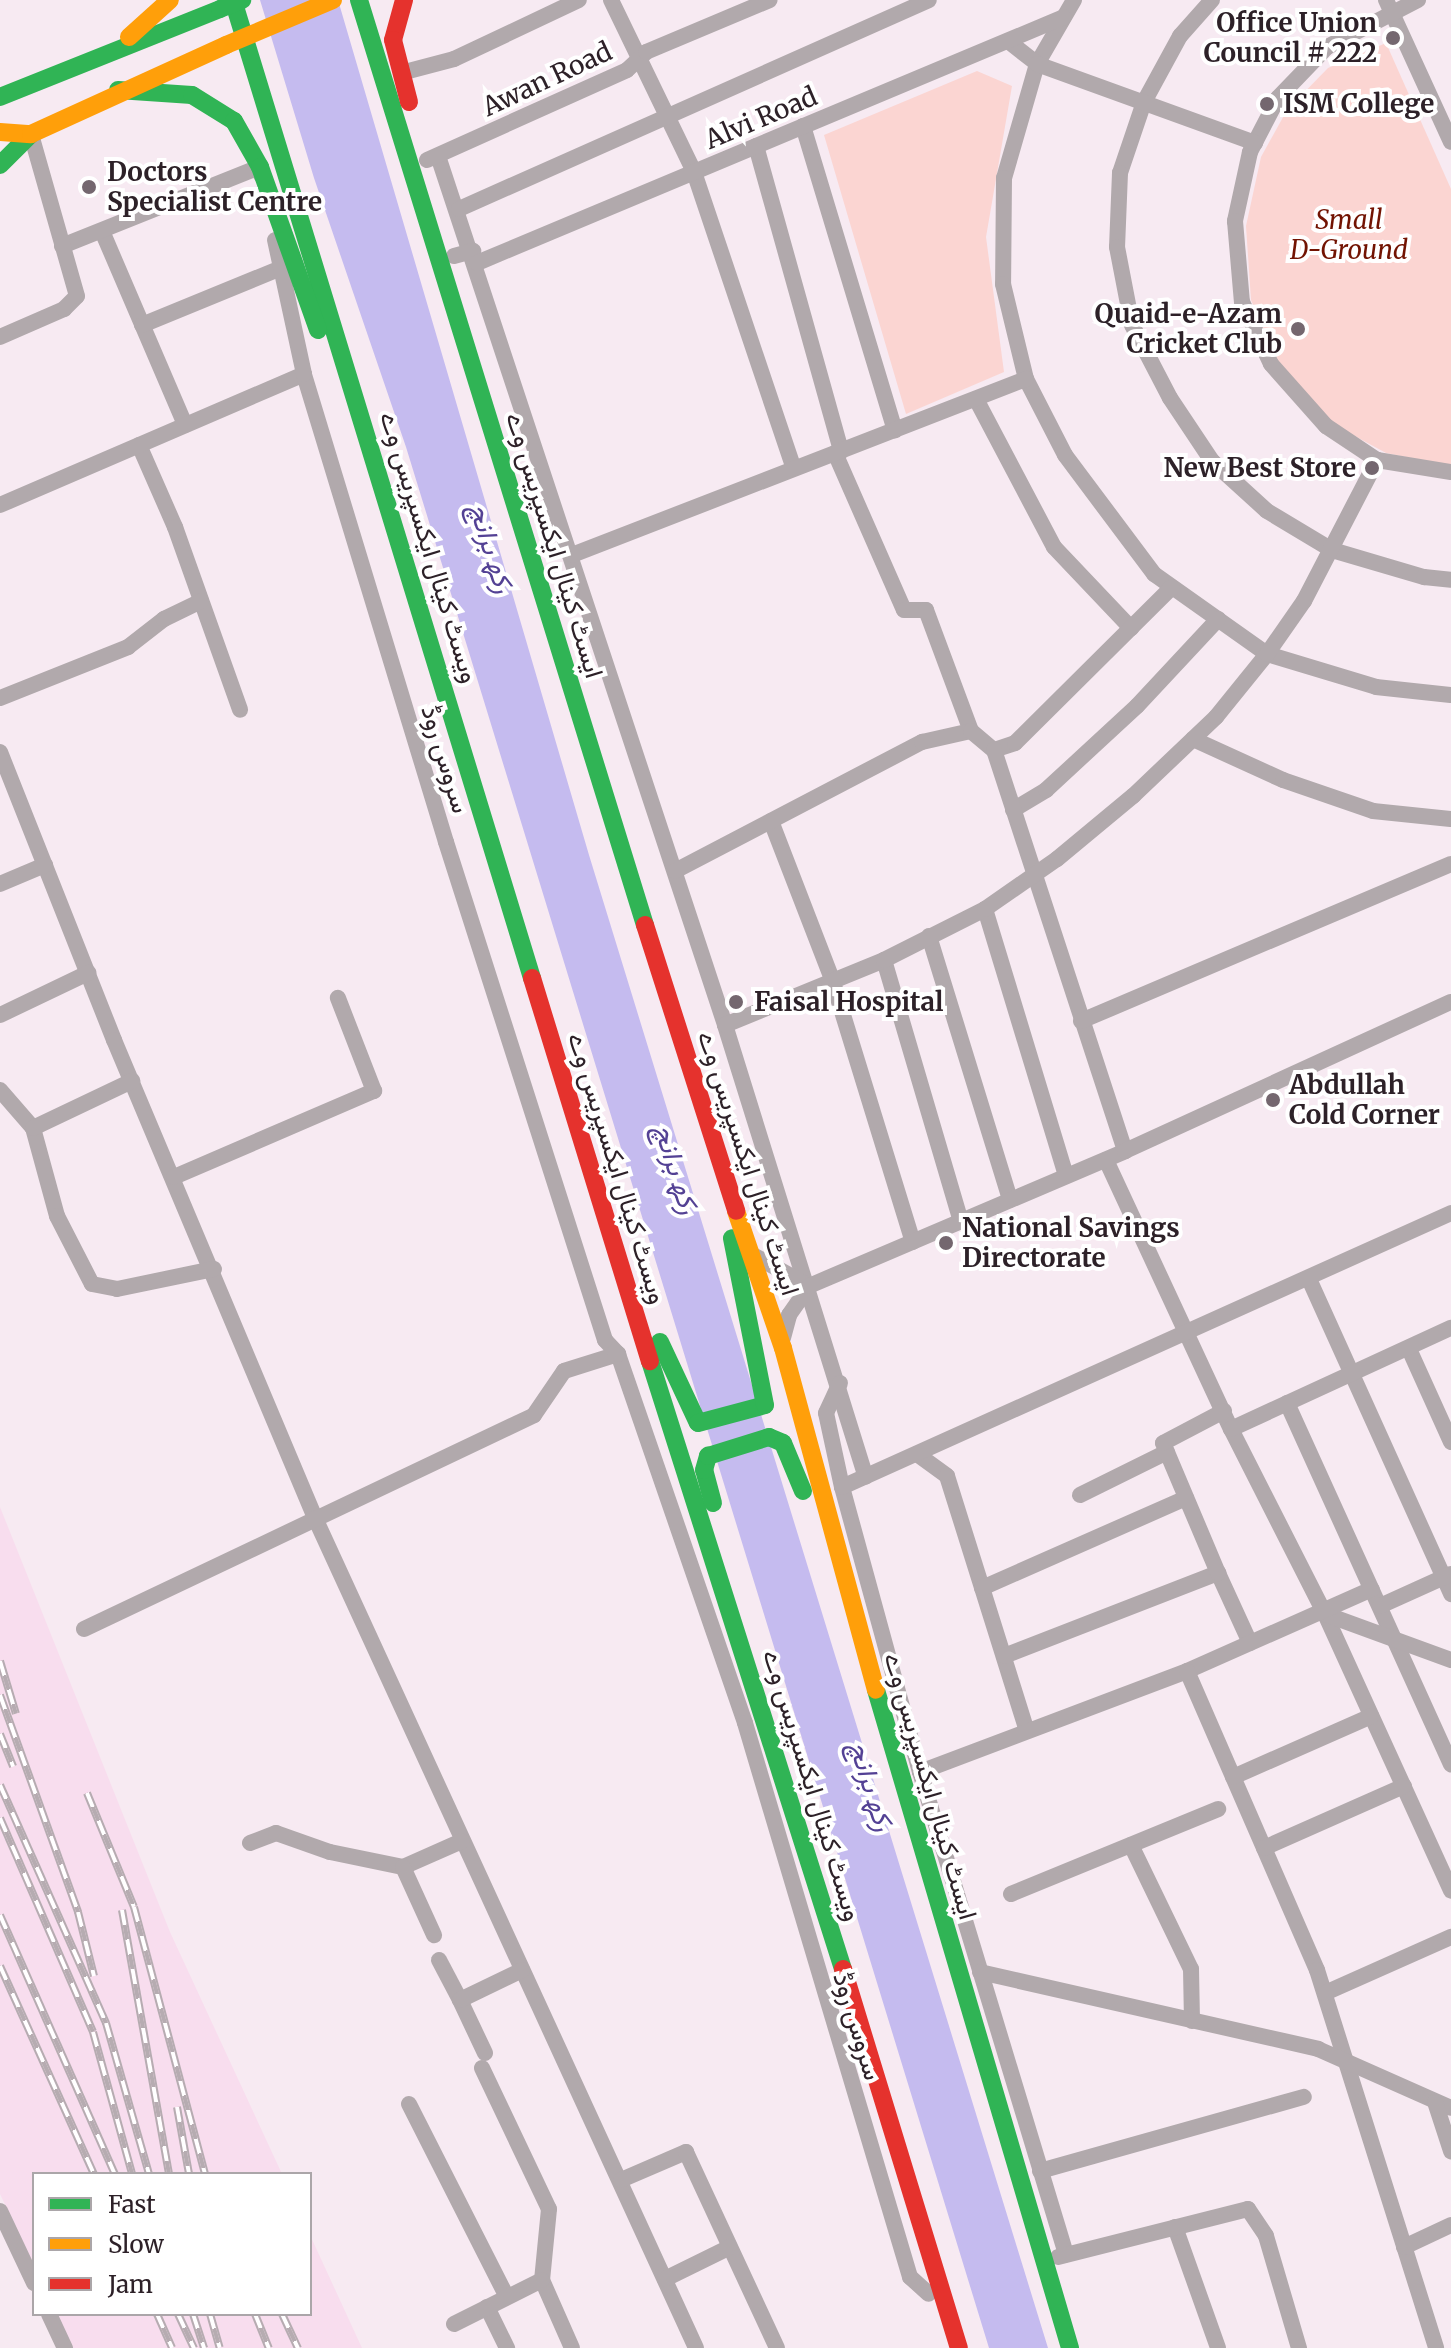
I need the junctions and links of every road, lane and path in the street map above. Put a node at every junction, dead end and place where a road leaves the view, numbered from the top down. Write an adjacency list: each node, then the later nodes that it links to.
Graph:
1 (170, 0): 18 (main road)
2 (242, 0): 13 (main road, bridge)
3 (333, 0): 21 (main road, bridge)
4 (359, 0): 61 (main road, ایسٹ کینال ایکسپریس وے)
5 (404, 0): 20 (main road)
6 (579, 0): 20 (street)
7 (611, 0): 17 (street)
8 (770, 0): 17 (street, Awan Road)
9 (929, 0): 24 (street)
10 (1074, 0): 15 (street)
11 (1212, 0): 23 (street)
12 (1418, 0): 14 (street)
13 (226, 5): 18 (main road); 67 (main road, ویسٹ کینال ایکسپریس وے)
14 (1389, 6): 28 (street); 29 (street)
15 (1064, 17): 16 (street, Alvi Road); 19 (street)
16 (1008, 41): 19 (street); 25 (street, Alvi Road)
17 (637, 57): 24 (street); 31 (street, Awan Road)
18 (93, 62): 22 (main road)
19 (1037, 64): 23 (street); 43 (street)
20 (401, 73): 31 (main road)
21 (118, 90): 27 (main road); 33 (main road)
22 (3, 94)
23 (1144, 102): 29 (street); 53 (street)
24 (668, 114): 34 (street); 35 (street)
25 (803, 126): 30 (street, Alvi Road); 46 (street)
26 (0, 132): 27 (main road)
27 (31, 134): 32 (main road); 37 (street)
28 (1451, 142)
29 (1255, 143): 49 (street)
30 (756, 146): 34 (street, Alvi Road); 48 (street)
31 (432, 158): 35 (street); 38 (main road)
32 (0, 165)
33 (260, 167): 36 (street); 39 (street, سروس روڈ); 67 (main road)
34 (694, 172): 38 (street, Alvi Road); 50 (street)
35 (459, 209): 38 (street)
36 (102, 231): 37 (street); 40 (street)
37 (62, 246): 41 (street)
38 (468, 257): 54 (street); 61 (main road)
39 (281, 268): 40 (street); 42 (street, سروس روڈ)
40 (142, 325): 45 (street)
41 (0, 337)
42 (304, 374): 45 (street); 109 (street, سروس روڈ)
43 (1026, 379): 44 (street); 56 (street)
44 (976, 399): 46 (street); 59 (street)
45 (185, 425): 47 (street)
46 (895, 430): 48 (street)
47 (139, 445): 52 (street); 57 (street)
48 (838, 452): 50 (street); 65 (street)
49 (1377, 460): 51 (street); 53 (street)
50 (793, 467): 54 (street)
51 (1451, 472)
52 (0, 505)
53 (1332, 550): 55 (street); 60 (street)
54 (572, 555): 75 (street)
55 (1451, 580)
56 (1172, 587): 58 (street); 59 (street)
57 (201, 601): 63 (street); 64 (street)
58 (1218, 619): 60 (street); 70 (street)
59 (1131, 628): 68 (street)
60 (1267, 654): 62 (street); 66 (street)
61 (572, 688): 90 (main road, ایسٹ کینال ایکسپریس وے)
62 (1451, 695)
63 (0, 698)
64 (240, 710)
65 (971, 731): 68 (street); 72 (street)
66 (1193, 739): 71 (street); 76 (street)
67 (464, 744): 92 (main road, ویسٹ کینال ایکسپریس وے)
68 (994, 750): 70 (street)
69 (0, 752): 74 (street)
70 (1013, 810): 76 (street)
71 (1451, 819)
72 (771, 821): 75 (street); 82 (street)
73 (1451, 864): 86 (street)
74 (45, 865): 77 (street); 81 (street)
75 (675, 871): 87 (street)
76 (1036, 875): 78 (street); 86 (street)
77 (0, 884)
78 (985, 909): 79 (street); 95 (street)
79 (929, 936): 80 (street); 97 (street)
80 (884, 960): 82 (street); 99 (street)
81 (88, 973): 85 (street); 88 (street)
82 (832, 979): 87 (street); 100 (street)
83 (338, 998): 96 (street)
84 (1451, 1002): 93 (street)
85 (0, 1015)
86 (1081, 1021): 93 (street)
87 (725, 1025): 104 (street)
88 (132, 1081): 91 (street); 96 (street)
89 (0, 1090): 91 (street)
90 (706, 1122): 92 (main road); 101 (main road, ایسٹ کینال ایکسپریس وے)
91 (33, 1128): 102 (street)
92 (584, 1149): 137 (main road, ویسٹ کینال ایکسپریس وے)
93 (1125, 1151): 94 (street)
94 (1106, 1160): 95 (street); 106 (street)
95 (1066, 1176): 97 (street)
96 (174, 1177): 102 (street)
97 (1010, 1200): 99 (street)
98 (1451, 1213): 103 (street)
99 (961, 1221): 100 (street)
100 (913, 1242): 104 (street)
101 (753, 1255): 104 (street); 107 (main road, ایسٹ کینال ایکسپریس وے)
102 (214, 1269): 122 (street)
103 (1309, 1279): 106 (street); 110 (street)
104 (809, 1286): 107 (street); 111 (street)
105 (1451, 1328): 108 (street)
106 (1186, 1333): 113 (street); 117 (street)
107 (783, 1348): 136 (main road, ایسٹ کینال ایکسپریس وے)
108 (1409, 1349): 110 (street); 115 (street)
109 (618, 1354): 122 (street); 178 (street, سروس روڈ)
110 (1352, 1373): 112 (street); 124 (street)
111 (840, 1383): 118 (street); 119 (street)
112 (1287, 1403): 114 (street); 126 (street)
113 (1224, 1411): 114 (street); 116 (street)
114 (1231, 1429): 129 (street)
115 (1451, 1442)
116 (1167, 1452): 120 (street); 121 (street)
117 (917, 1454): 118 (street); 125 (street)
118 (866, 1477): 119 (street)
119 (842, 1487): 141 (street)
120 (1080, 1495)
121 (1186, 1498): 123 (street); 125 (street)
122 (315, 1518): 130 (street); 145 (street)
123 (1218, 1573): 132 (street); 133 (street)
124 (1447, 1576): 127 (street); 128 (street)
125 (982, 1588): 133 (street)
126 (1372, 1589): 128 (street); 129 (street)
127 (1451, 1594)
128 (1380, 1606): 131 (street)
129 (1324, 1612): 131 (street); 132 (street); 138 (street)
130 (84, 1629)
131 (1394, 1639): 134 (street); 140 (street)
132 (1250, 1643): 135 (street)
133 (1004, 1656): 139 (street)
134 (1451, 1660)
135 (1187, 1671): 139 (street); 142 (street)
136 (871, 1673): 137 (main road); 174 (main road, ایسٹ کینال ایکسپریس وے)
137 (761, 1701): 165 (main road, ویسٹ کینال ایکسپریس وے)
138 (1371, 1716): 142 (street); 143 (street)
139 (1027, 1731): 141 (street)
140 (1451, 1765)
141 (920, 1772): 156 (street)
142 (1233, 1777): 148 (street)
143 (1404, 1786): 148 (street); 150 (street)
144 (1218, 1809): 147 (street)
145 (462, 1841): 149 (street); 155 (street)
146 (250, 1843): 149 (street)
147 (1131, 1845): 151 (street); 159 (street)
148 (1264, 1848): 157 (street)
149 (403, 1867): 152 (street)
150 (1451, 1890)
151 (1011, 1894)
152 (434, 1935)
153 (1451, 1937): 157 (street)
154 (439, 1960): 158 (street)
155 (522, 1970): 158 (street); 167 (street)
156 (980, 1972): 159 (street); 166 (street)
157 (1325, 1993): 160 (street)
158 (460, 2000): 177 (street)
159 (1192, 2021): 160 (street)
160 (1349, 2062): 163 (street); 172 (street)
161 (1304, 2097): 166 (street)
162 (409, 2104): 179 (street)
163 (1443, 2105): 164 (street)
164 (1451, 2151)
165 (901, 2163): 178 (main road); 189 (main road, ویسٹ کینال ایکسپریس وے)
166 (1040, 2171): 173 (street)
167 (621, 2180): 171 (street); 176 (street)
168 (0, 2211): 175 (street)
169 (1451, 2225): 172 (street)
170 (1175, 2227): 173 (street); 192 (street); 193 (street)
171 (730, 2247): 176 (street); 187 (street)
172 (1404, 2247): 194 (street)
173 (1066, 2254): 174 (street)
174 (1045, 2261): 190 (main road, ایسٹ کینال ایکسپریس وے); 191 (main road)
175 (32, 2279)
176 (665, 2279): 186 (street)
177 (542, 2280): 179 (street); 185 (street)
178 (929, 2294): 188 (main road)
179 (507, 2297): 180 (street)
180 (487, 2307): 182 (street); 184 (street)
181 (50, 2316): 183 (street)
182 (454, 2324)
183 (65, 2348)
184 (507, 2348)
185 (572, 2348)
186 (696, 2348)
187 (777, 2348)
188 (945, 2348)
189 (959, 2348)
190 (1070, 2348)
191 (1078, 2348)
192 (1218, 2348)
193 (1299, 2348)
194 (1436, 2348)

